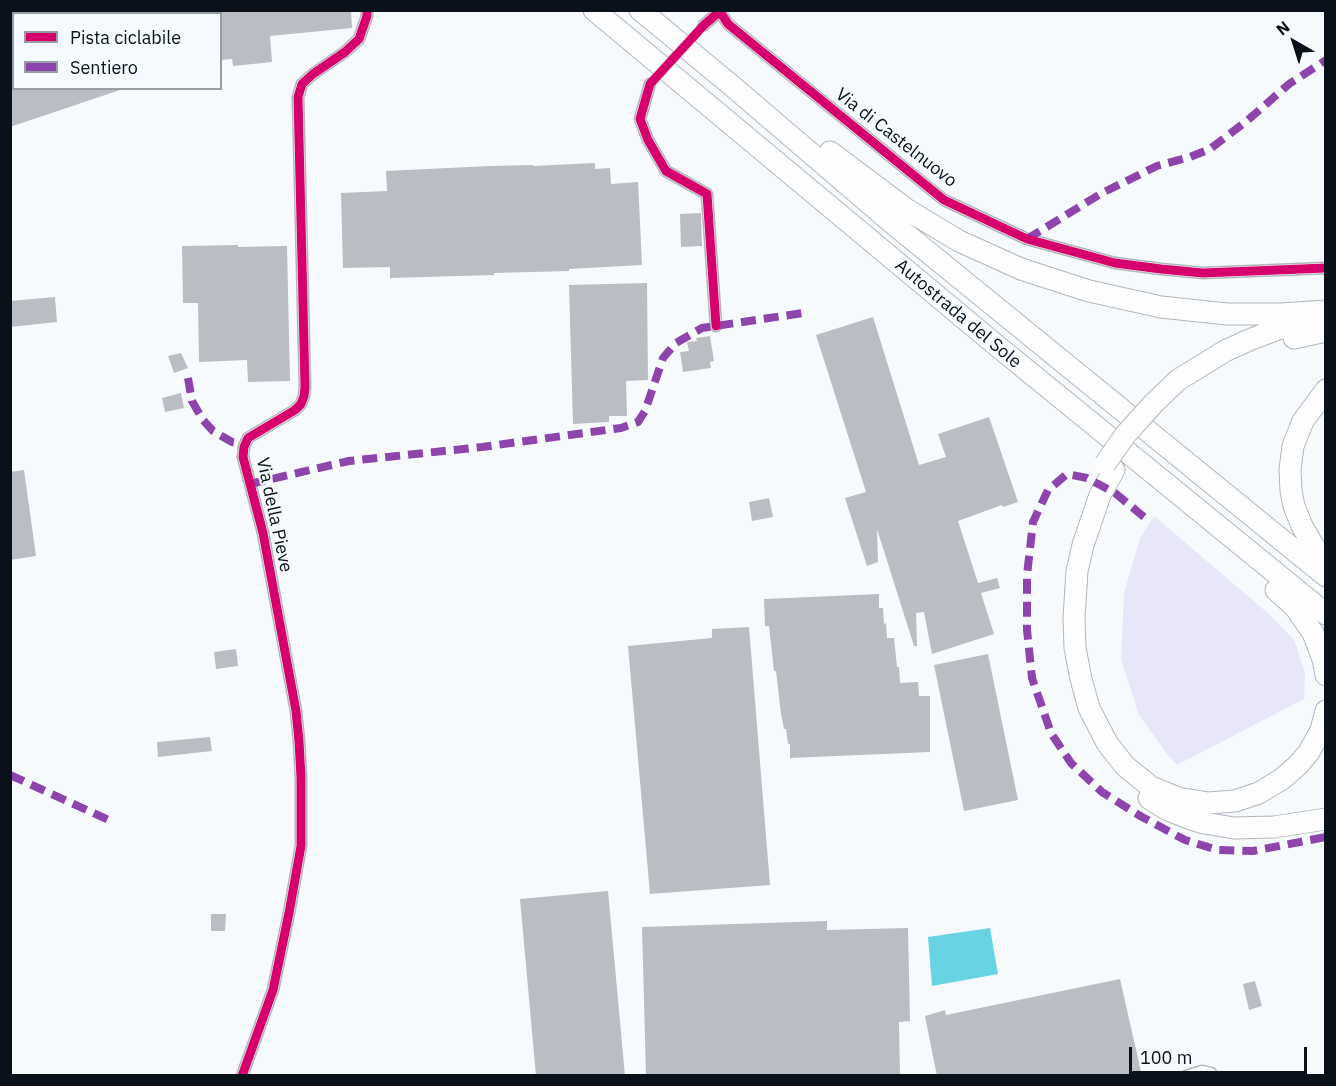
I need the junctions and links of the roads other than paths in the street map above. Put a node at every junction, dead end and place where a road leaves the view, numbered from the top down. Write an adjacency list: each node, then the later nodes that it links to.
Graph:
1 (367, 10): 23 (street, Via della Pieve)
2 (594, 10): 16 (highway, Autostrada del Sole)
3 (640, 10): 7 (highway, Autostrada del Sole)
4 (719, 11): 5 (street); 8 (street, Via di Castelnuovo)
5 (704, 25)
6 (650, 84): 11 (street)
7 (731, 85): 9 (highway); 18 (highway, Autostrada del Sole)
8 (1326, 268)
9 (1326, 311)
10 (1326, 320): 14 (highway)
11 (716, 326)
12 (1326, 332): 14 (highway)
13 (1326, 390): 17 (highway)
14 (1157, 407): 15 (highway)
15 (1109, 467): 21 (highway); 22 (highway)
16 (1220, 528): 19 (highway, Autostrada del Sole); 20 (highway)
17 (1326, 559)
18 (1326, 576)
19 (1326, 614)
20 (1326, 675)
21 (1326, 711)
22 (1326, 819)
23 (242, 1076)
24 (1186, 1076): 25 (street)
25 (1212, 1076)

